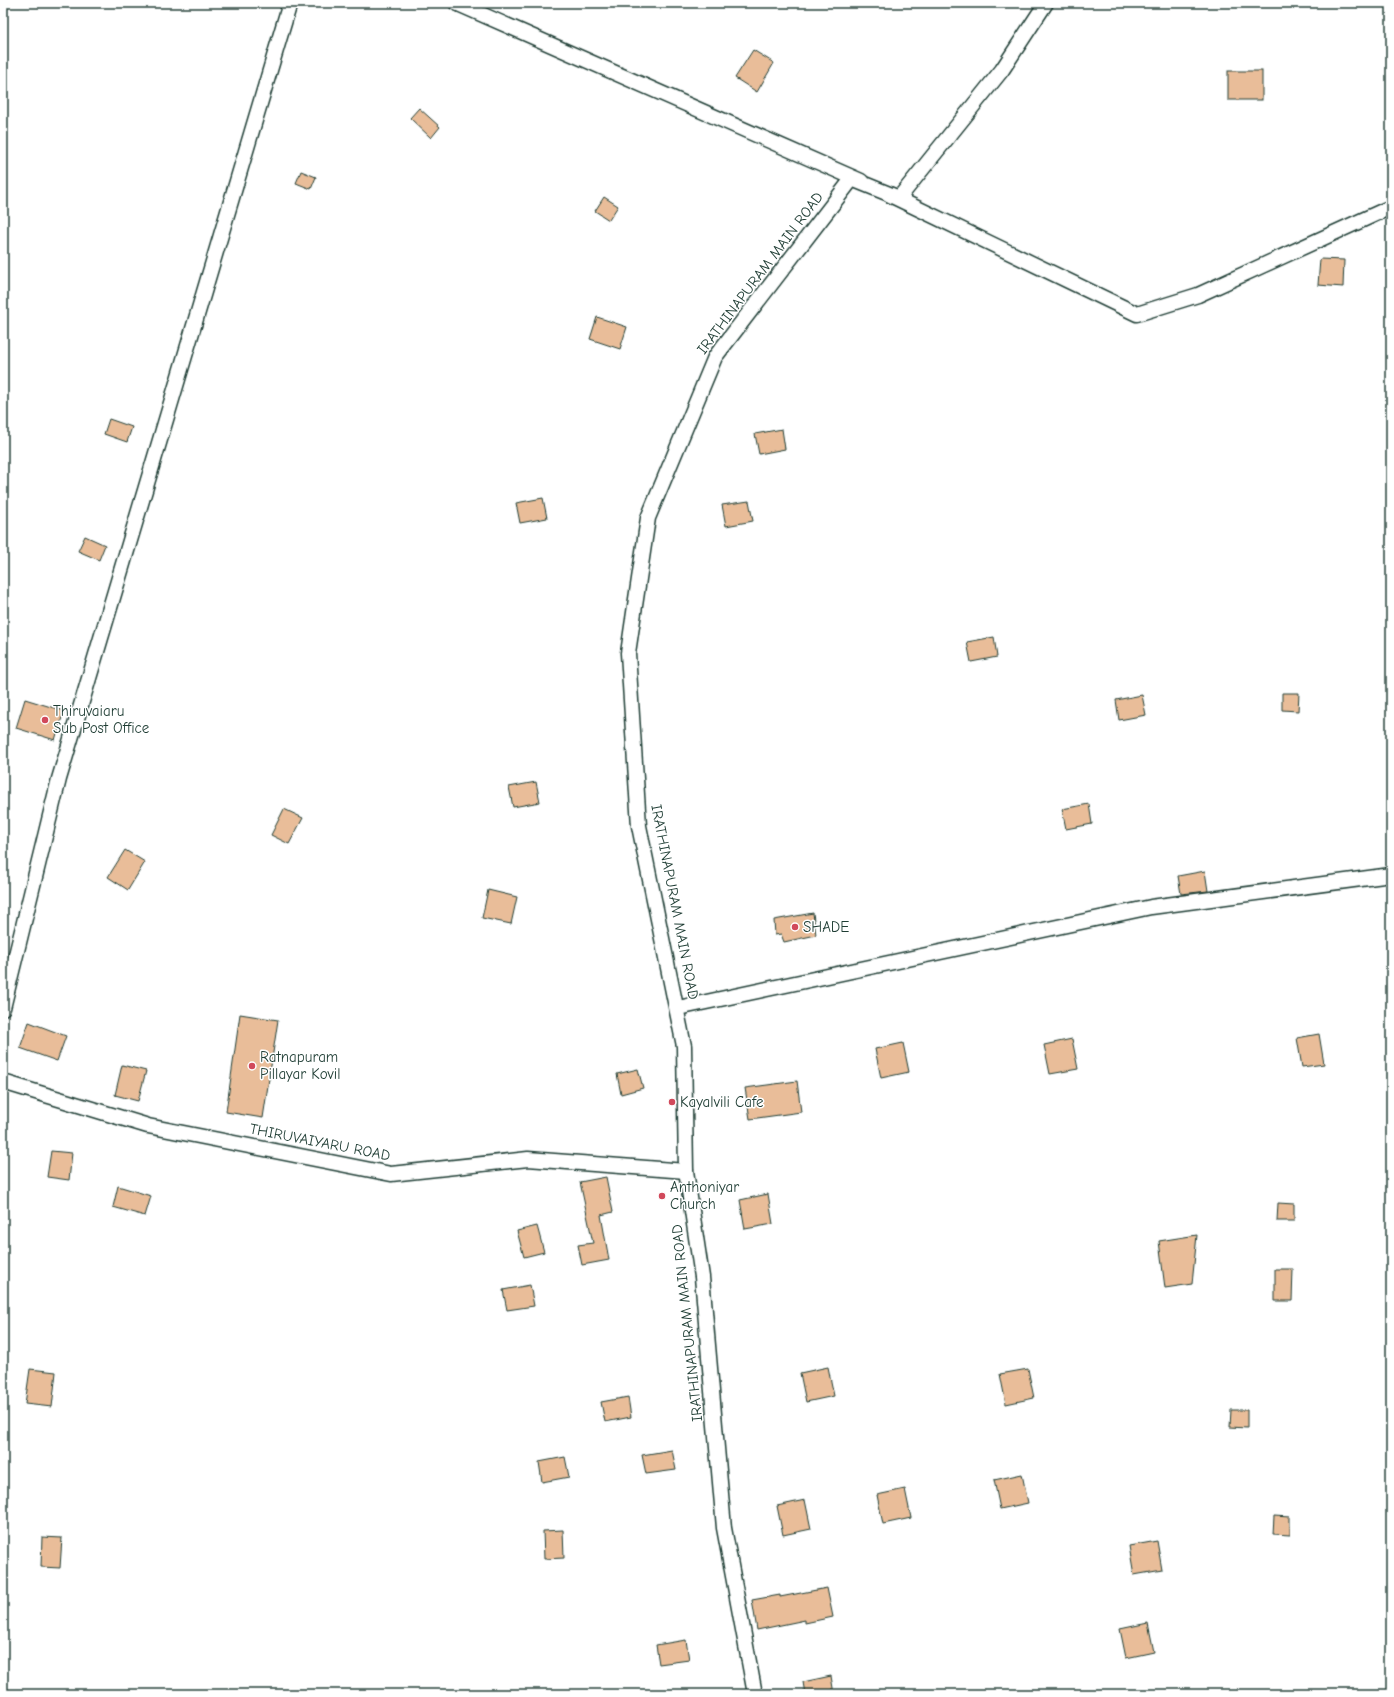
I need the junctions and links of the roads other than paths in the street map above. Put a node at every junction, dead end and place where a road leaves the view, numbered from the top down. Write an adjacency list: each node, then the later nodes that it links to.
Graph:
1 (290, 3): 7 (street)
2 (456, 3): 4 (street)
3 (1046, 3): 4 (street, IRATHINAPURAM MAIN ROAD)
4 (880, 190): 5 (street); 8 (street, IRATHINAPURAM MAIN ROAD)
5 (1391, 207)
6 (1391, 875): 8 (street)
7 (3, 1008)
8 (678, 1008): 10 (street, IRATHINAPURAM MAIN ROAD)
9 (3, 1082): 10 (street, THIRUVAIYARU ROAD)
10 (686, 1170): 11 (street, IRATHINAPURAM MAIN ROAD)
11 (755, 1694)

